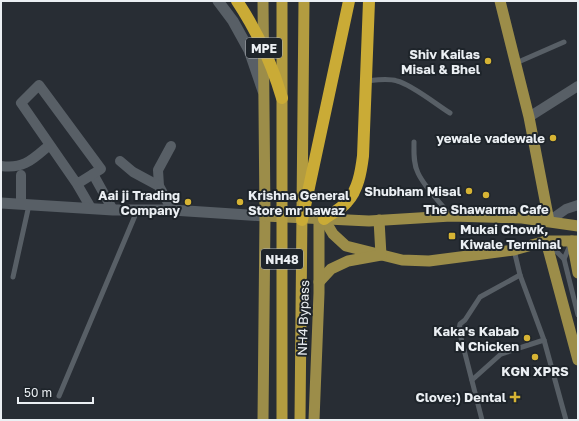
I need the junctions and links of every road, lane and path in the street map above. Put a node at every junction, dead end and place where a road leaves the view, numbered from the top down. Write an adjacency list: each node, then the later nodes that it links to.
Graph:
1 (218, 1): 13 (main road)
2 (237, 1): 14 (highway, MPE)
3 (263, 1): 13 (main road)
4 (282, 1): 14 (highway, NH48)
5 (304, 1): 36 (highway, NH48)
6 (349, 1): 36 (highway)
7 (369, 1): 11 (highway)
8 (500, 1): 10 (main road)
9 (564, 42): 10 (lane)
10 (516, 63): 16 (main road)
11 (365, 81): 15 (lane); 35 (highway)
12 (578, 86): 16 (street)
13 (263, 94): 33 (main road)
14 (282, 98): 55 (highway, NH48)
15 (450, 113)
16 (529, 117): 38 (main road)
17 (414, 142): 34 (lane)
18 (171, 146): 25 (street)
19 (46, 148): 21 (street)
20 (120, 161): 25 (street)
21 (1, 166)
22 (93, 174): 24 (street); 24 (street); 30 (street)
23 (21, 175): 27 (street)
24 (77, 184): 29 (street)
25 (159, 186): 31 (street)
26 (1, 203): 27 (main road)
27 (25, 205): 29 (main road); 47 (lane)
28 (578, 205): 38 (street)
29 (91, 208): 30 (main road)
30 (113, 210): 32 (main road)
31 (172, 210): 32 (main road); 33 (main road)
32 (137, 211): 53 (lane)
33 (265, 216): 35 (main road); 54 (main road)
34 (451, 216): 37 (main road); 38 (main road)
35 (322, 218): 37 (main road); 43 (main road); 48 (main road, NH4 Bypass)
36 (302, 220): 56 (highway, NH48)
37 (380, 220): 43 (main road)
38 (549, 221): 39 (main road)
39 (578, 226)
40 (546, 241): 41 (main road); 42 (main road); 44 (lane); 51 (main road)
41 (575, 241): 44 (lane); 45 (main road)
42 (514, 250): 43 (main road); 46 (lane)
43 (381, 255): 48 (main road)
44 (564, 259): 49 (lane)
45 (578, 273)
46 (520, 275): 50 (lane); 52 (lane)
47 (13, 277)
48 (319, 282): 57 (main road, NH4 Bypass)
49 (578, 315)
50 (544, 340): 52 (lane); 59 (lane)
51 (578, 360)
52 (472, 380): 58 (lane)
53 (59, 396)
54 (263, 420)
55 (282, 420)
56 (300, 420)
57 (314, 420)
58 (482, 420)
59 (566, 420)

